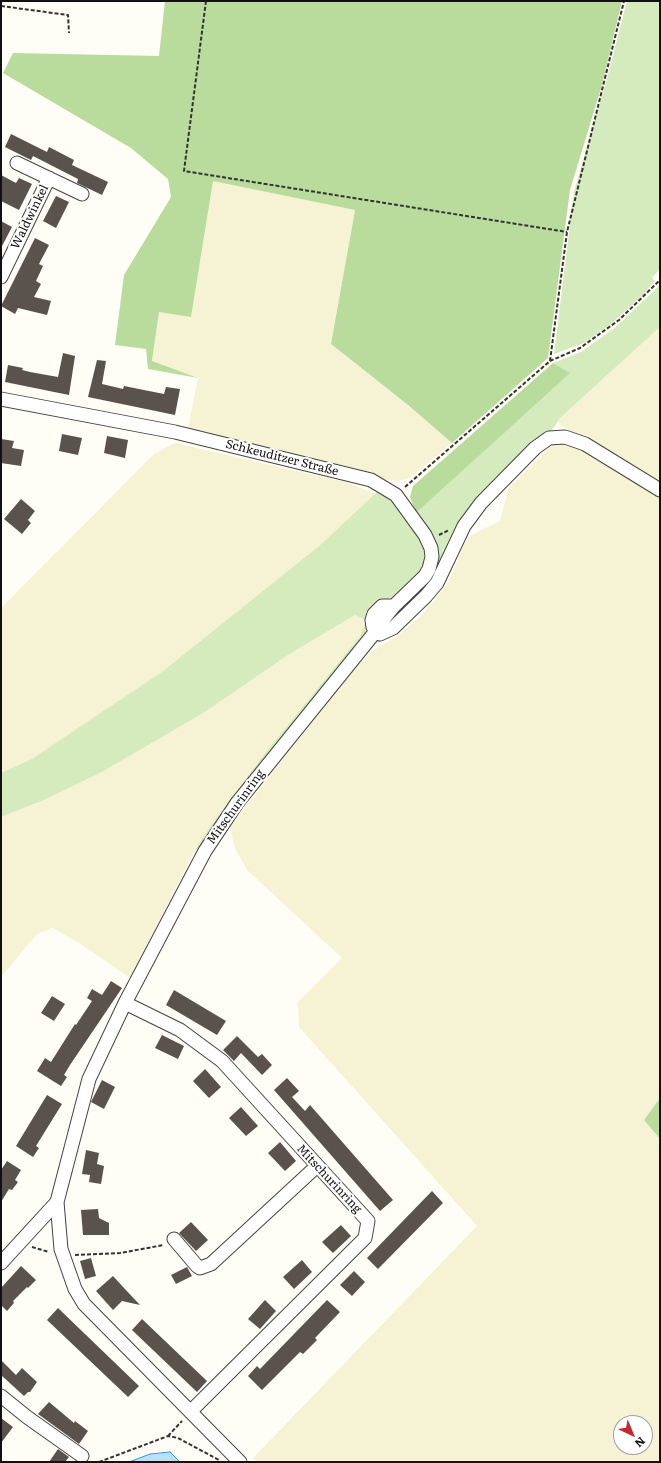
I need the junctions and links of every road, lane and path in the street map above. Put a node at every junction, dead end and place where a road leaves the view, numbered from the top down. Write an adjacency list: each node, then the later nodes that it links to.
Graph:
1 (206, 1): 8 (path)
2 (624, 1): 8 (path)
3 (1, 6): 4 (path)
4 (69, 34)
5 (17, 163): 6 (street, Waldwinkel)
6 (49, 178): 7 (street, Waldwinkel); 9 (street, Waldwinkel)
7 (82, 194)
8 (567, 232): 11 (path)
9 (1, 277)
10 (660, 280): 11 (path)
11 (550, 361): 14 (path)
12 (1, 399): 14 (street, Schkeuditzer Straße)
13 (660, 490): 15 (street)
14 (396, 495): 16 (street, Schkeuditzer Straße)
15 (464, 526): 16 (path); 17 (street)
16 (428, 541): 17 (street, Schkeuditzer Straße)
17 (376, 631): 18 (street, Mitschurinring)
18 (125, 1003): 19 (street, Mitschurinring); 20 (street, Mitschurinring)
19 (317, 1166): 21 (street); 26 (street, Mitschurinring)
20 (56, 1202): 22 (street); 23 (street, Mitschurinring)
21 (174, 1239): 23 (path)
22 (19, 1244): 23 (path); 24 (street)
23 (63, 1256): 26 (street, Mitschurinring)
24 (1, 1263)
25 (1, 1396): 28 (street)
26 (191, 1410): 27 (path); 31 (street, Mitschurinring)
27 (168, 1436): 29 (path); 30 (path)
28 (82, 1456)
29 (99, 1462)
30 (223, 1462)
31 (240, 1462)

